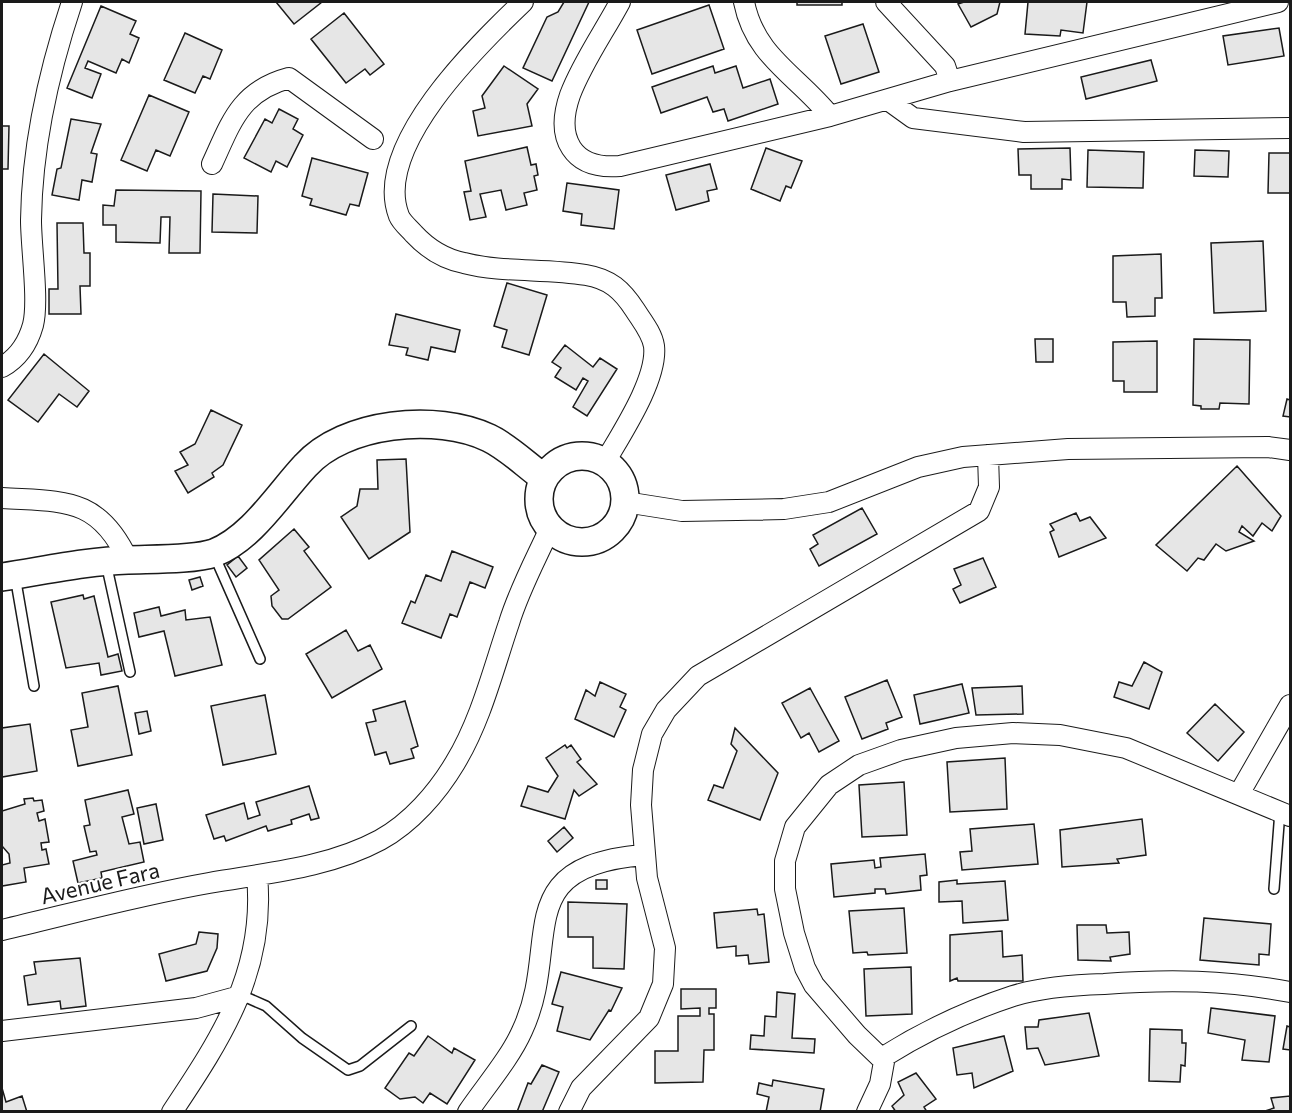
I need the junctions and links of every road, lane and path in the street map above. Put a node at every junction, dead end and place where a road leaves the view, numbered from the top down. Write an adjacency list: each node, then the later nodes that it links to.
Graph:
1 (72, 2): 14 (street)
2 (523, 2): 17 (street)
3 (620, 2): 10 (street)
4 (744, 2): 10 (street)
5 (886, 2): 8 (street)
6 (1278, 2): 7 (street)
7 (1254, 5): 8 (street)
8 (950, 81): 9 (street)
9 (888, 100): 10 (street); 11 (street)
10 (830, 116)
11 (1290, 128)
12 (373, 139): 13 (street)
13 (212, 164)
14 (2, 367)
15 (1290, 450): 16 (street)
16 (988, 455): 20 (street); 31 (street)
17 (605, 462): 18 (main road); 20 (main road)
18 (544, 478): 21 (main road); 22 (main road)
19 (2, 498): 23 (street)
20 (625, 502): 21 (main road)
21 (550, 528): 32 (street, Avenue Fara)
22 (214, 553): 23 (main road); 25 (lane)
23 (119, 556): 24 (main road); 26 (lane)
24 (8, 576): 27 (lane)
25 (260, 658)
26 (130, 672)
27 (34, 686)
28 (1290, 705): 29 (street)
29 (1239, 794): 30 (street); 39 (street)
30 (1285, 814): 33 (lane)
31 (644, 855): 41 (street); 42 (street)
32 (257, 876): 34 (street, Avenue Fara); 36 (street)
33 (1275, 889)
34 (2, 930)
35 (1290, 992): 39 (street)
36 (241, 995): 37 (lane); 38 (street); 40 (street)
37 (411, 1026)
38 (2, 1031)
39 (884, 1061): 43 (street)
40 (172, 1112)
41 (468, 1112)
42 (569, 1112)
43 (867, 1112)

